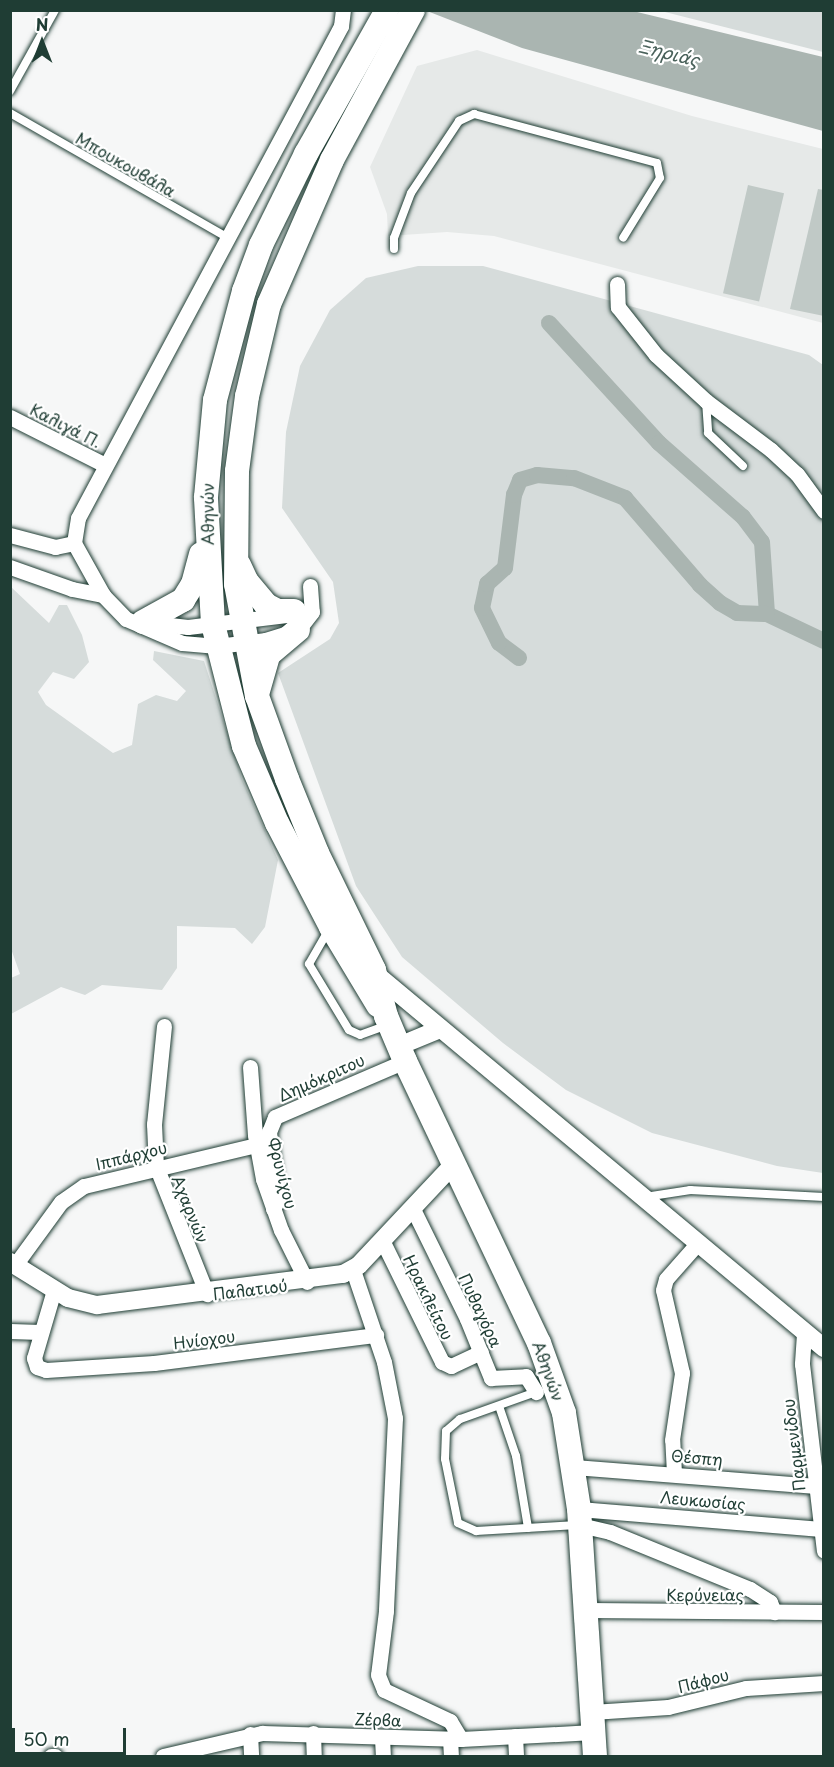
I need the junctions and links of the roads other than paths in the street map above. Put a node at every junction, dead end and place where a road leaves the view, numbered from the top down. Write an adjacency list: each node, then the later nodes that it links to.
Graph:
1 (55, 10): 4 (lane)
2 (343, 15): 6 (street)
3 (397, 16): 15 (main road, Αθηνών); 18 (main road, Αθηνών)
4 (10, 91)
5 (10, 113): 6 (lane, Μπουκουβάλα)
6 (228, 238): 12 (street)
7 (623, 238): 8 (lane)
8 (394, 249)
9 (617, 284): 10 (street)
10 (706, 401): 13 (lane); 14 (street)
11 (10, 417): 12 (street, Καλιγά Π.)
12 (105, 465): 17 (street)
13 (743, 466)
14 (824, 511)
15 (207, 532): 21 (main road); 24 (main road, Αθηνών)
16 (10, 535): 17 (street)
17 (74, 543): 20 (street)
18 (234, 543): 22 (main road); 23 (main road, Αθηνών)
19 (10, 567): 20 (street)
20 (103, 595): 21 (street)
21 (134, 620): 24 (street); 24 (street)
22 (296, 620): 23 (street); 23 (street); 25 (main road)
23 (244, 632): 24 (street); 24 (street); 25 (main road, Αθηνών)
24 (215, 635): 26 (main road, Αθηνών)
25 (257, 696): 27 (main road, Αθηνών)
26 (331, 927): 27 (main road, Αθηνών); 30 (lane)
27 (367, 974): 29 (street); 30 (main road, Αθηνών)
28 (164, 1026): 34 (street, Αχαρνών)
29 (440, 1029): 30 (street); 36 (street)
30 (395, 1037): 33 (main road, Αθηνών); 38 (street, Δημόκριτου)
31 (250, 1067): 32 (street, Φρυνίχου)
32 (256, 1145): 34 (street, Ιππάρχου); 38 (street, Φρυνίχου)
33 (454, 1164): 37 (street); 52 (main road, Αθηνών)
34 (156, 1166): 41 (street, Ιππάρχου); 45 (street, Αχαρνών)
35 (824, 1197): 36 (lane)
36 (640, 1198): 40 (street)
37 (412, 1208): 39 (street); 51 (street, Πυθαγόρα)
38 (273, 1209): 43 (street, Φρυνίχου)
39 (382, 1240): 42 (street); 51 (street, Ηρακλείτου)
40 (697, 1244): 48 (street); 56 (street)
41 (13, 1263): 44 (street, Παλατιού)
42 (353, 1270): 43 (street, Παλατιού); 49 (street)
43 (307, 1281): 45 (street, Παλατιού)
44 (54, 1290): 45 (street, Παλατιού); 47 (street)
45 (207, 1294)
46 (10, 1331): 47 (street)
47 (40, 1332): 49 (street, Ηνίοχου)
48 (804, 1334): 50 (street); 54 (street, Παρμενίδου)
49 (376, 1335): 71 (street)
50 (824, 1348)
51 (481, 1352): 52 (street, Πυθαγόρα)
52 (545, 1388): 53 (lane); 55 (main road, Αθηνών)
53 (499, 1406): 59 (lane); 59 (lane)
54 (818, 1457): 57 (street, Παρμενίδου)
55 (574, 1467): 56 (street, Θέσπη); 58 (main road, Αθηνών)
56 (674, 1473): 57 (street, Θέσπη)
57 (816, 1486): 60 (street, Παρμενίδου)
58 (580, 1517): 59 (lane); 60 (street, Λευκωσίας); 62 (main road, Αθηνών); 63 (street)
59 (528, 1528)
60 (822, 1529): 61 (street, Παρμενίδου)
61 (824, 1551)
62 (587, 1610): 63 (street, Κερύνειας); 66 (main road, Αθηνών)
63 (774, 1612): 64 (street, Κερύνειας)
64 (824, 1612)
65 (824, 1683): 66 (street, Πάφου)
66 (593, 1722): 69 (street, Ζέρβα); 79 (main road, Αθηνών)
67 (313, 1733): 68 (street, Ζέρβα); 70 (street, Ζέρβα); 75 (street)
68 (250, 1734): 72 (street, Ζέρβα); 74 (street)
69 (515, 1737): 71 (street, Ζέρβα); 78 (street)
70 (382, 1738): 71 (street, Ζέρβα); 76 (street)
71 (455, 1738): 77 (street)
72 (181, 1755): 73 (street, Ζέρβα)
73 (163, 1756)
74 (251, 1756)
75 (314, 1756)
76 (383, 1756)
77 (451, 1756)
78 (516, 1756)
79 (595, 1756)

